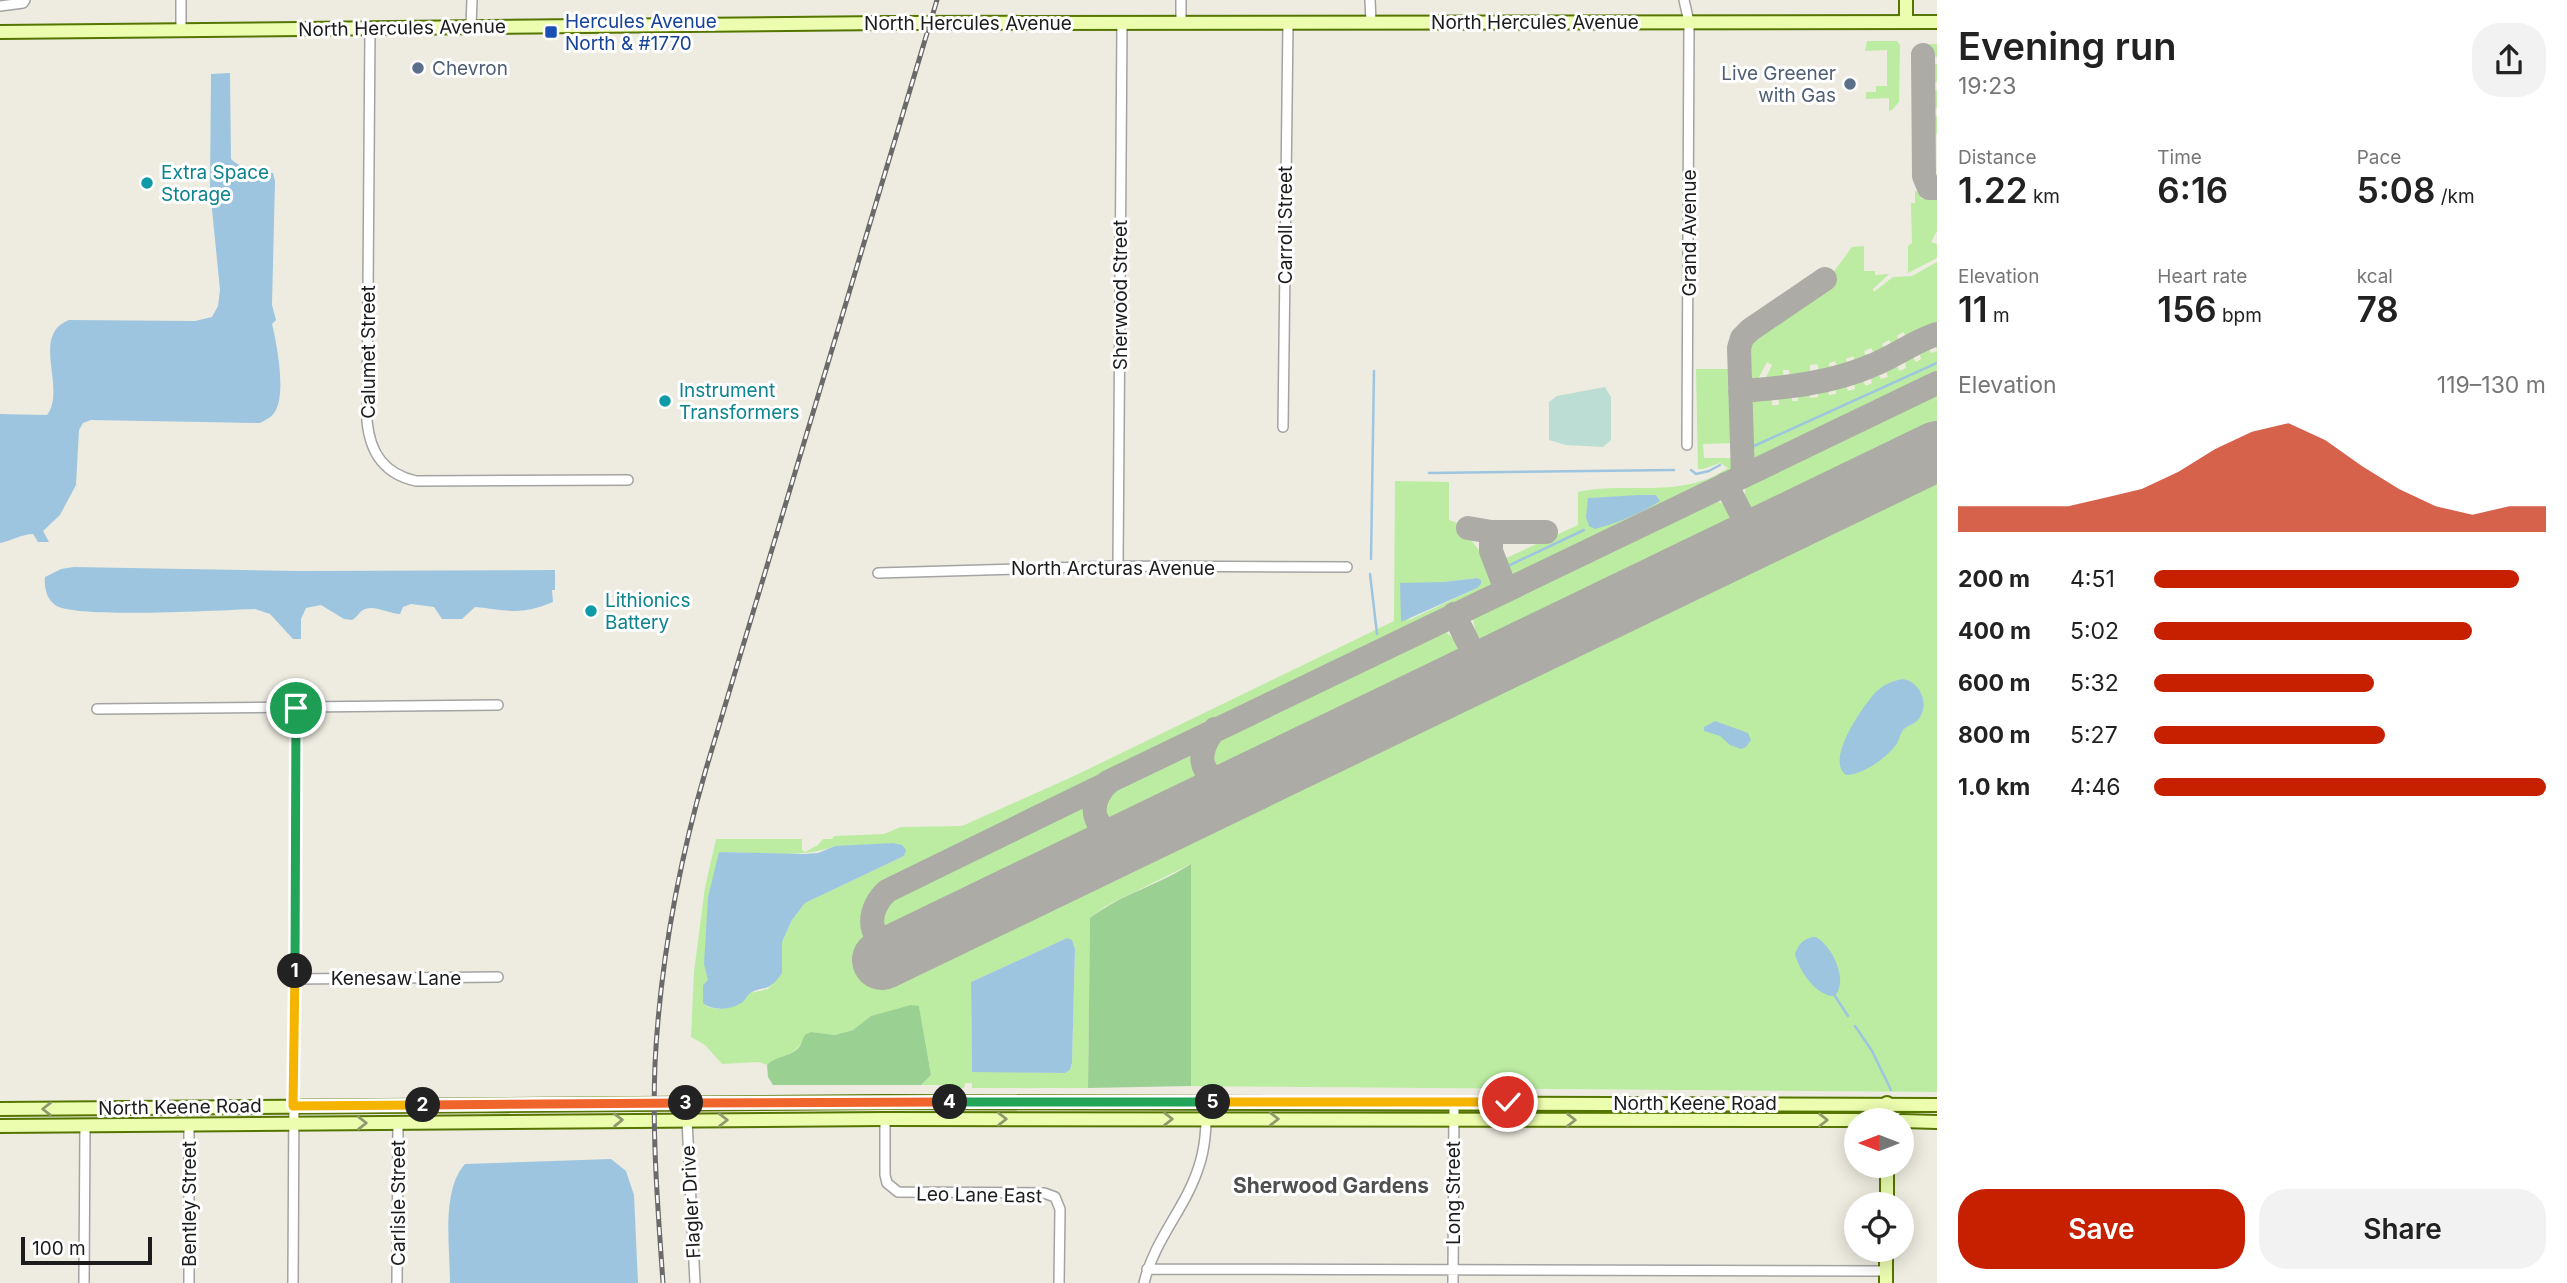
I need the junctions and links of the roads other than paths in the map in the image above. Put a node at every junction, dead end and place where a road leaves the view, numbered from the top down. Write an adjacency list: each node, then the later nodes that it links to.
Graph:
1 (25, 0): 8 (street)
2 (181, 0): 18 (street)
3 (472, 0): 16 (street)
4 (1181, 0): 14 (street)
5 (1370, 0): 9 (street)
6 (1684, 0): 10 (street, Grand Avenue)
7 (1906, 0): 11 (main road)
8 (0, 6)
9 (1371, 22): 10 (main road, North Hercules Avenue); 15 (main road, North Hercules Avenue)
10 (1689, 22): 11 (main road, North Hercules Avenue); 21 (street, Grand Avenue)
11 (1906, 22): 12 (main road, North Hercules Avenue)
12 (1937, 22)
13 (1122, 23): 14 (main road, North Hercules Avenue); 16 (main road, North Hercules Avenue); 23 (street, Sherwood Street)
14 (1181, 23): 15 (main road, North Hercules Avenue)
15 (1287, 23): 20 (street, Carroll Street)
16 (471, 26): 17 (main road, North Hercules Avenue)
17 (370, 28): 18 (main road, North Hercules Avenue); 22 (street, Calumet Street)
18 (181, 30): 19 (main road, North Hercules Avenue)
19 (0, 32)
20 (1283, 427)
21 (1688, 445)
22 (628, 480)
23 (1118, 566): 24 (street, North Arcturas Avenue); 25 (street, North Arcturas Avenue)
24 (1347, 567)
25 (878, 573)
26 (498, 705): 27 (street)
27 (296, 708): 28 (street); 30 (street)
28 (97, 709)
29 (498, 977): 30 (street, Kenesaw Lane)
30 (295, 979): 35 (street)
31 (1207, 1102): 32 (main road, North Keene Road); 35 (main road, North Keene Road); 39 (street)
32 (1454, 1102): 33 (main road, North Keene Road); 40 (street, Long Street)
33 (1887, 1103): 34 (main road, North Keene Road); 36 (main road)
34 (1937, 1105)
35 (293, 1106): 37 (main road, North Keene Road, one-way to 37); 46 (street)
36 (1887, 1108)
37 (0, 1109)
38 (885, 1119): 39 (main road, North Keene Road, one-way to 39); 41 (main road, North Keene Road, one-way to 38); 58 (street, Leo Lane East)
39 (1206, 1119): 40 (main road, North Keene Road, one-way to 40); 50 (street)
40 (1454, 1119): 42 (main road, North Keene Road, one-way to 42); 51 (street, Long Street)
41 (687, 1120): 44 (main road, North Keene Road, one-way to 41); 57 (street, Flagler Drive)
42 (1844, 1121)
43 (1914, 1121): 45 (main road)
44 (398, 1122): 46 (main road, North Keene Road, one-way to 44); 56 (street, Carlisle Street)
45 (1937, 1122)
46 (293, 1123): 47 (main road, North Keene Road); 55 (street)
47 (189, 1124): 48 (main road, North Keene Road); 54 (street, Bentley Street)
48 (85, 1125): 49 (main road, North Keene Road); 53 (street)
49 (0, 1126)
50 (1147, 1269): 51 (street); 59 (street)
51 (1453, 1270): 52 (street); 60 (street, Long Street)
52 (1886, 1277)
53 (84, 1283)
54 (189, 1283)
55 (293, 1283)
56 (397, 1283)
57 (695, 1283)
58 (1059, 1283)
59 (1144, 1283)
60 (1453, 1283)

